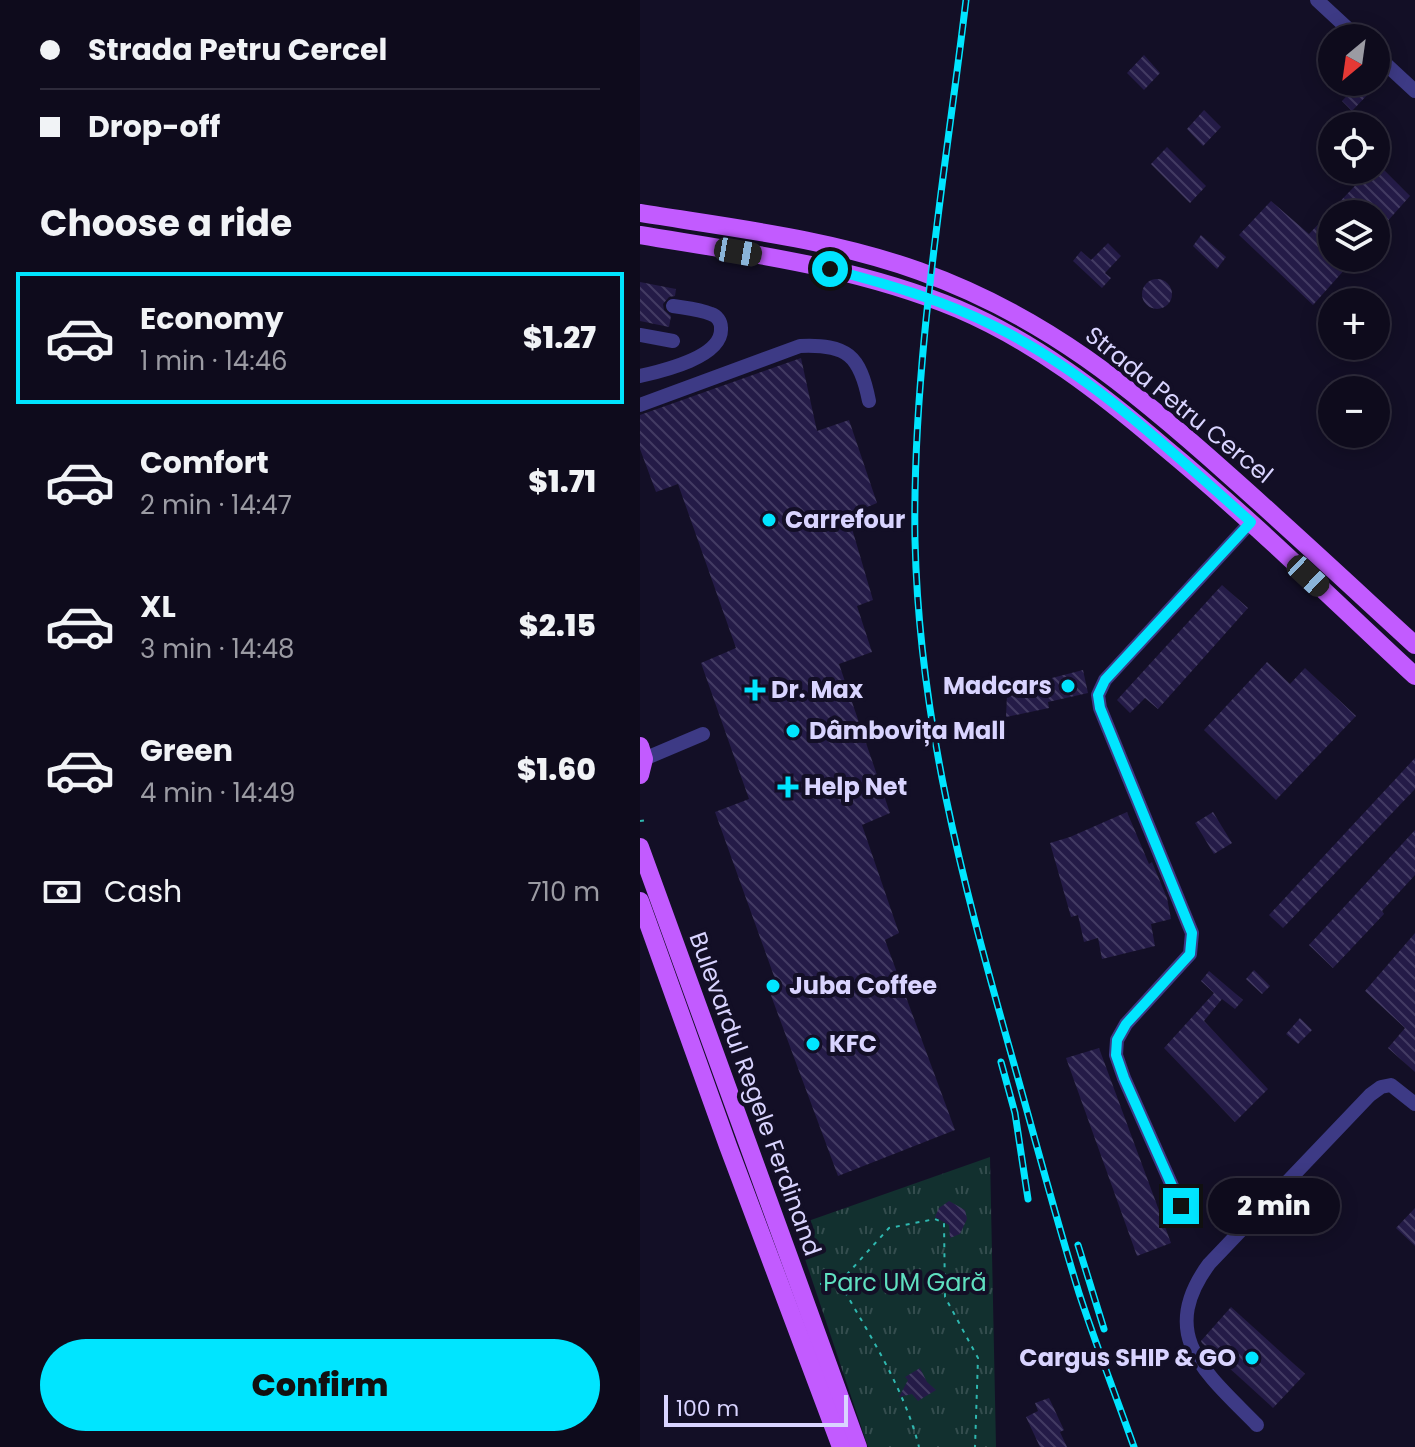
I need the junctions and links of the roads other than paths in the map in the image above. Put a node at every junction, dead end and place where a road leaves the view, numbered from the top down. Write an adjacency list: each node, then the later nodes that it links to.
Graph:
1 (1317, 0): 2 (lane)
2 (1343, 24)
3 (1390, 68): 4 (lane)
4 (1415, 91)
5 (640, 213): 14 (main road, Strada Petru Cercel)
6 (640, 235): 13 (main road, Strada Petru Cercel)
7 (673, 306): 10 (lane)
8 (640, 335): 9 (lane)
9 (673, 341)
10 (640, 376)
11 (869, 401): 12 (lane)
12 (640, 405)
13 (1251, 522): 15 (main road, Strada Petru Cercel); 23 (lane)
14 (1415, 645)
15 (1415, 676)
16 (703, 734): 18 (lane)
17 (640, 739): 18 (lane)
18 (666, 749): 19 (lane)
19 (641, 760)
20 (640, 847): 26 (main road, Bulevardul Regele Ferdinand)
21 (640, 901): 25 (main road, Bulevardul Regele Ferdinand)
22 (1415, 1104): 24 (lane)
23 (1181, 1206)
24 (1257, 1425)
25 (841, 1447)
26 (858, 1447)

